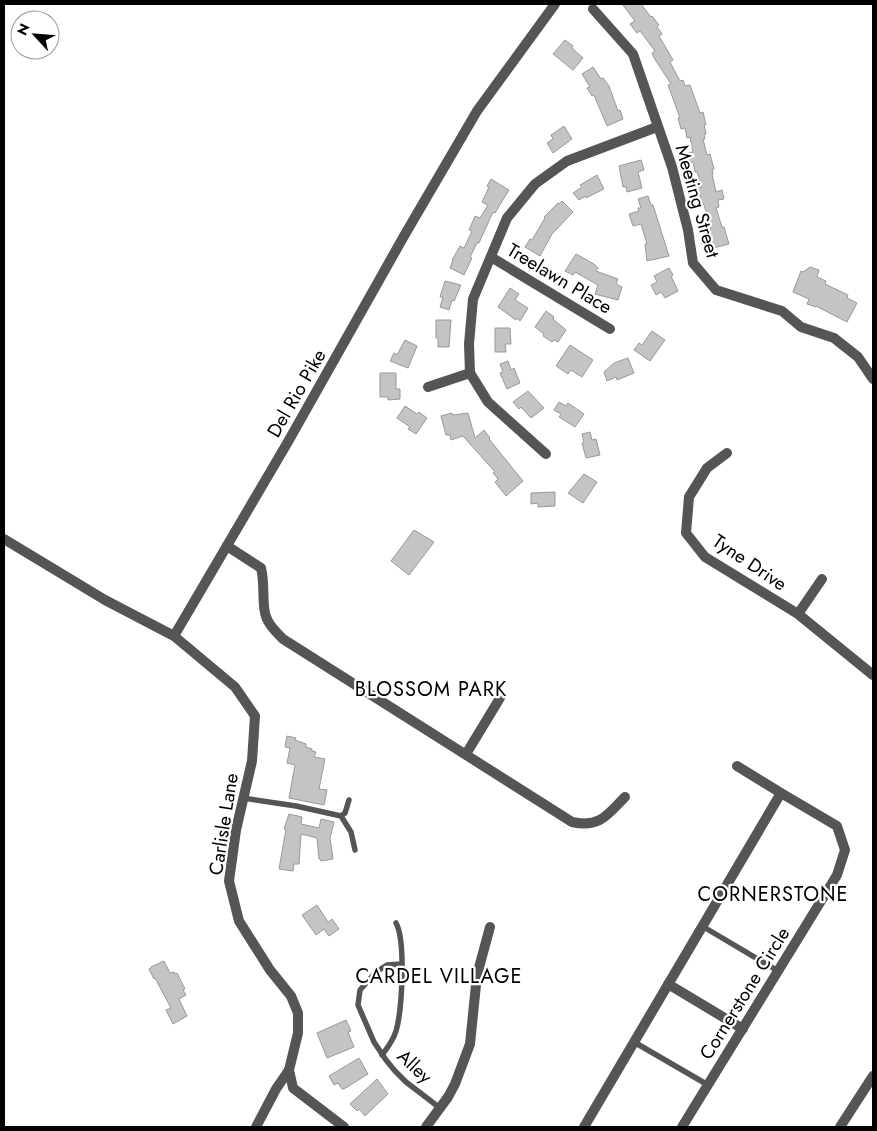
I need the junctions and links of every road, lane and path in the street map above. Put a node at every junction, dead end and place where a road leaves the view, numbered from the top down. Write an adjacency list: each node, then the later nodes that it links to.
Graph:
1 (555, 4): 12 (street, Del Rio Pike)
2 (593, 9): 3 (street, Meeting Street)
3 (657, 127): 4 (street); 7 (street, Meeting Street)
4 (491, 257): 5 (street, Treelawn Place); 6 (street)
5 (610, 329)
6 (470, 373): 8 (street); 10 (street)
7 (873, 379)
8 (428, 387)
9 (727, 452): 14 (street, Tyne Drive)
10 (546, 454)
11 (4, 539): 15 (street)
12 (227, 546): 15 (street, Del Rio Pike); 18 (street)
13 (822, 579): 14 (street)
14 (798, 614): 16 (street, Tyne Drive)
15 (174, 636): 22 (street, Carlisle Lane)
16 (873, 674)
17 (500, 698): 18 (street)
18 (466, 754): 21 (street)
19 (737, 766): 20 (street, Cornerstone Circle)
20 (782, 793): 27 (street); 30 (street, Cornerstone Circle)
21 (626, 797)
22 (243, 798): 24 (lane); 35 (street, Carlisle Lane)
23 (349, 800): 24 (lane)
24 (341, 816): 25 (lane)
25 (355, 850)
26 (396, 923): 29 (lane, Alley)
27 (702, 926): 30 (lane); 31 (street)
28 (490, 927): 38 (street)
29 (401, 964): 34 (lane, Alley); 34 (lane)
30 (778, 971): 32 (street, Cornerstone Circle)
31 (668, 984): 32 (street); 33 (street)
32 (743, 1028): 37 (street, Cornerstone Circle)
33 (634, 1042): 37 (lane); 42 (street)
34 (382, 1054): 38 (lane, Alley)
35 (289, 1070): 39 (street); 40 (street)
36 (873, 1076): 44 (street)
37 (708, 1085): 43 (street, Cornerstone Circle)
38 (440, 1108): 41 (street)
39 (256, 1127)
40 (344, 1127)
41 (426, 1127)
42 (584, 1127)
43 (682, 1127)
44 (840, 1127)

